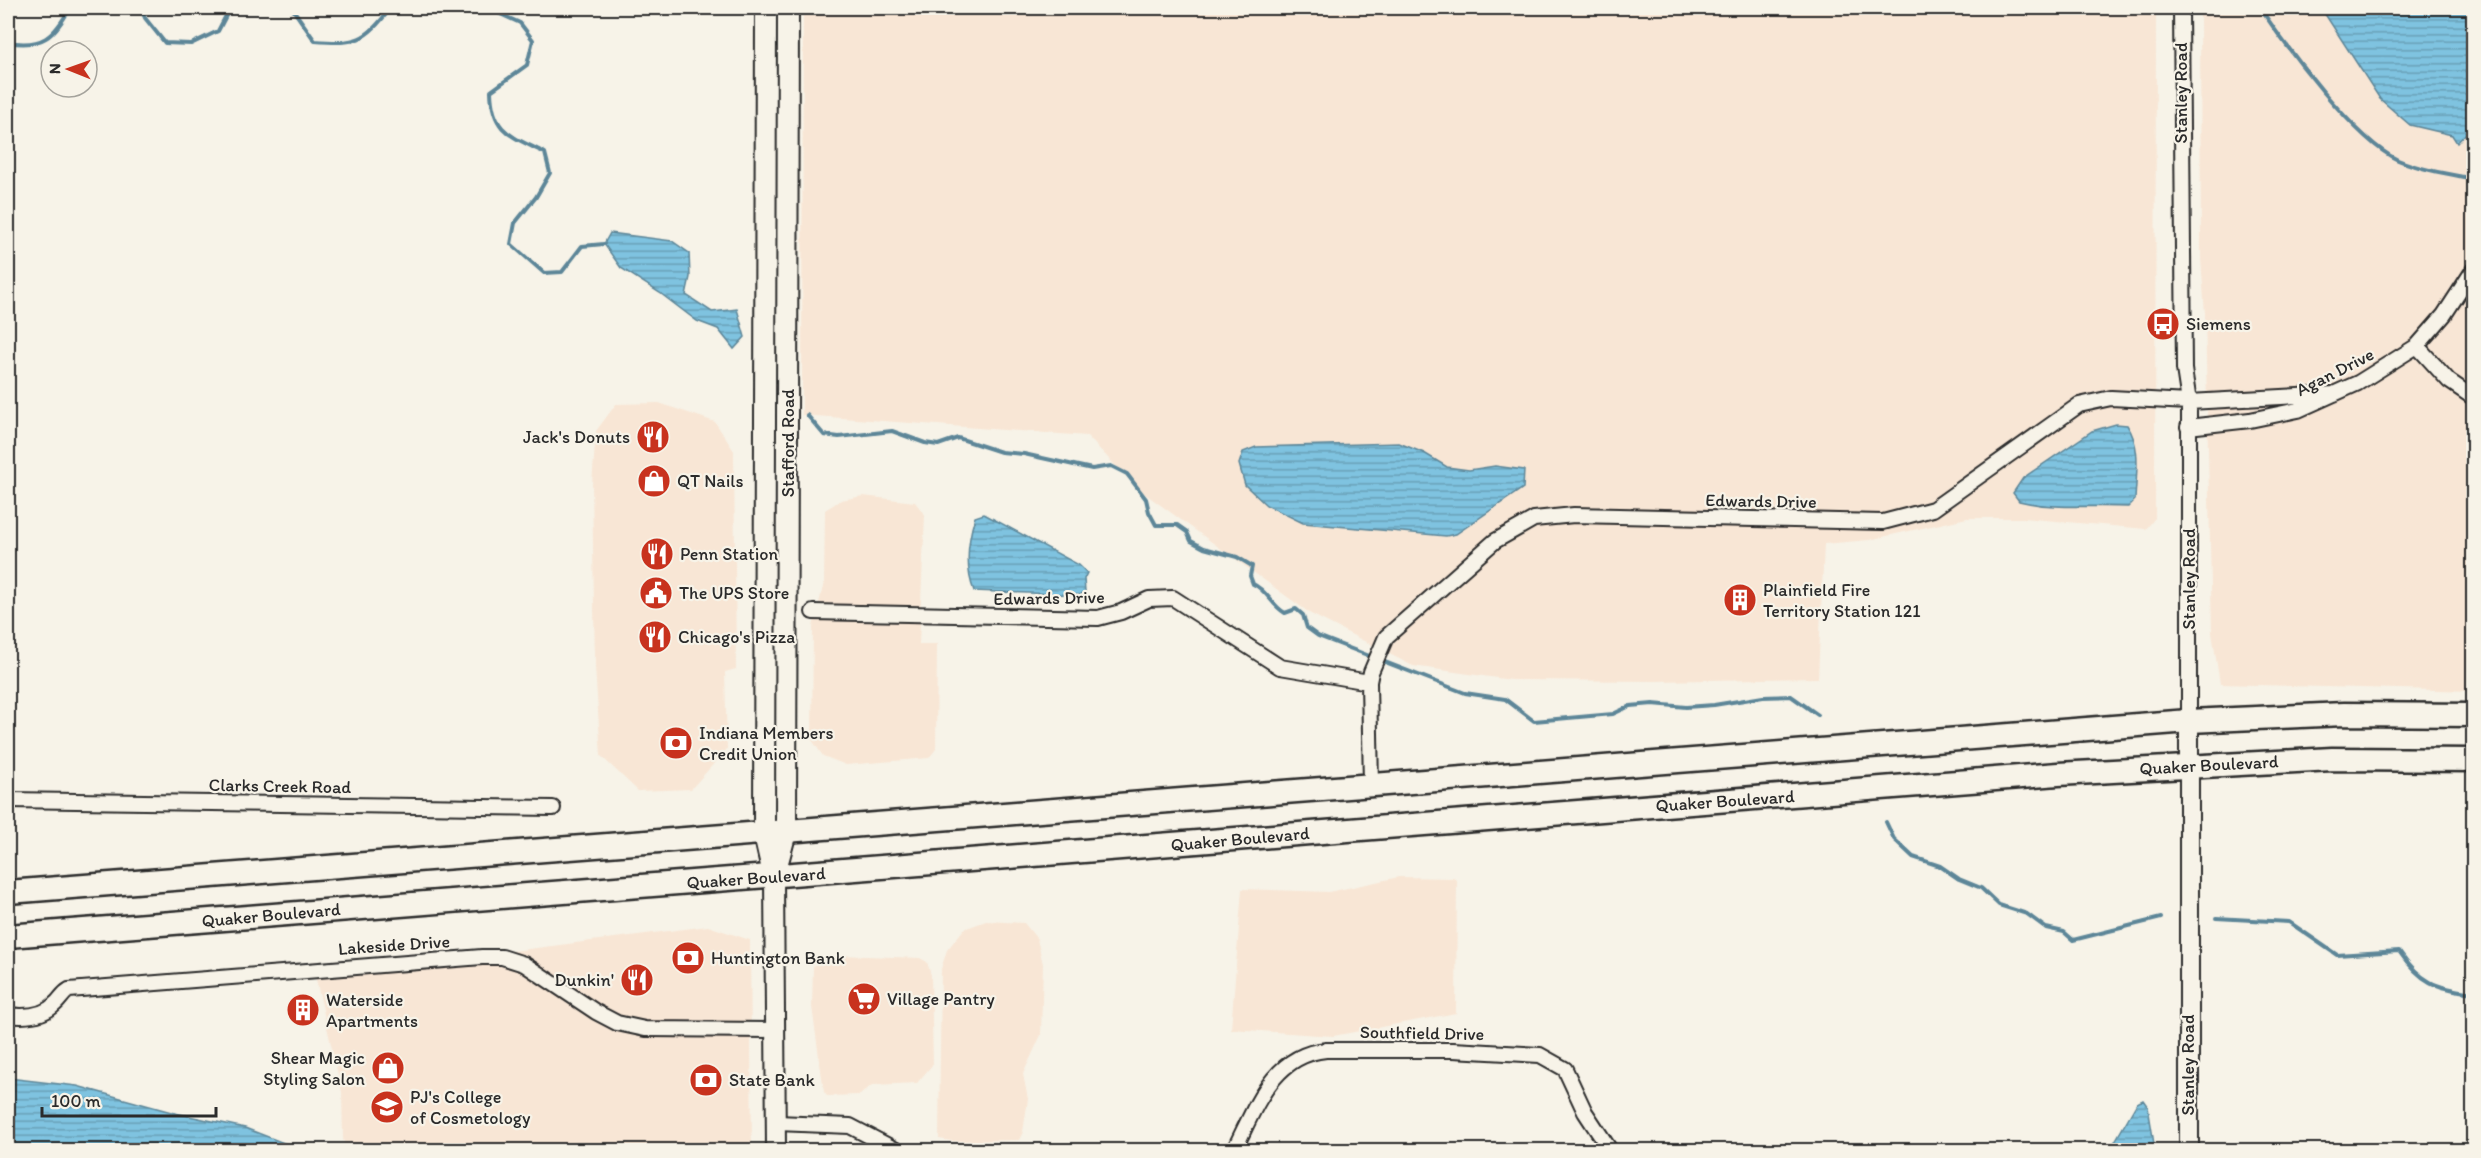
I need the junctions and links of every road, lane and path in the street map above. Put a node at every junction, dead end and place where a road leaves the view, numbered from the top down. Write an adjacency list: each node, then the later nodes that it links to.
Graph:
1 (766, 8): 19 (main road, Stafford Road)
2 (788, 8): 19 (main road, Stafford Road)
3 (2181, 8): 8 (street, Stanley Road)
4 (2474, 269): 5 (street, Agan Drive)
5 (2417, 346): 6 (street, Agan Drive); 7 (street)
6 (2334, 394): 8 (street, Edwards Drive); 9 (street, Agan Drive)
7 (2474, 398)
8 (2189, 402): 9 (street, Stanley Road); 11 (street, Edwards Drive)
9 (2188, 427): 13 (street, Stanley Road)
10 (813, 612): 11 (street, Edwards Drive)
11 (1370, 677): 16 (street, Edwards Drive)
12 (2474, 715): 13 (main road)
13 (2189, 721): 15 (street, Stanley Road); 16 (main road)
14 (2474, 760): 15 (main road, Quaker Boulevard)
15 (2190, 766): 20 (main road, Quaker Boulevard); 30 (street, Stanley Road)
16 (1371, 786): 19 (main road)
17 (8, 800): 18 (street, Clarks Creek Road)
18 (553, 808)
19 (775, 833): 20 (main road, Stafford Road); 21 (main road)
20 (774, 877): 22 (main road, Quaker Boulevard); 24 (street, Stafford Road)
21 (8, 892)
22 (8, 936)
23 (8, 1016): 24 (street, Lakeside Drive)
24 (776, 1030): 25 (street, Stafford Road)
25 (777, 1123): 26 (street, Stafford Road); 27 (street)
26 (776, 1150)
27 (896, 1150)
28 (1234, 1150): 29 (street, Southfield Drive)
29 (1610, 1150)
30 (2189, 1150)

